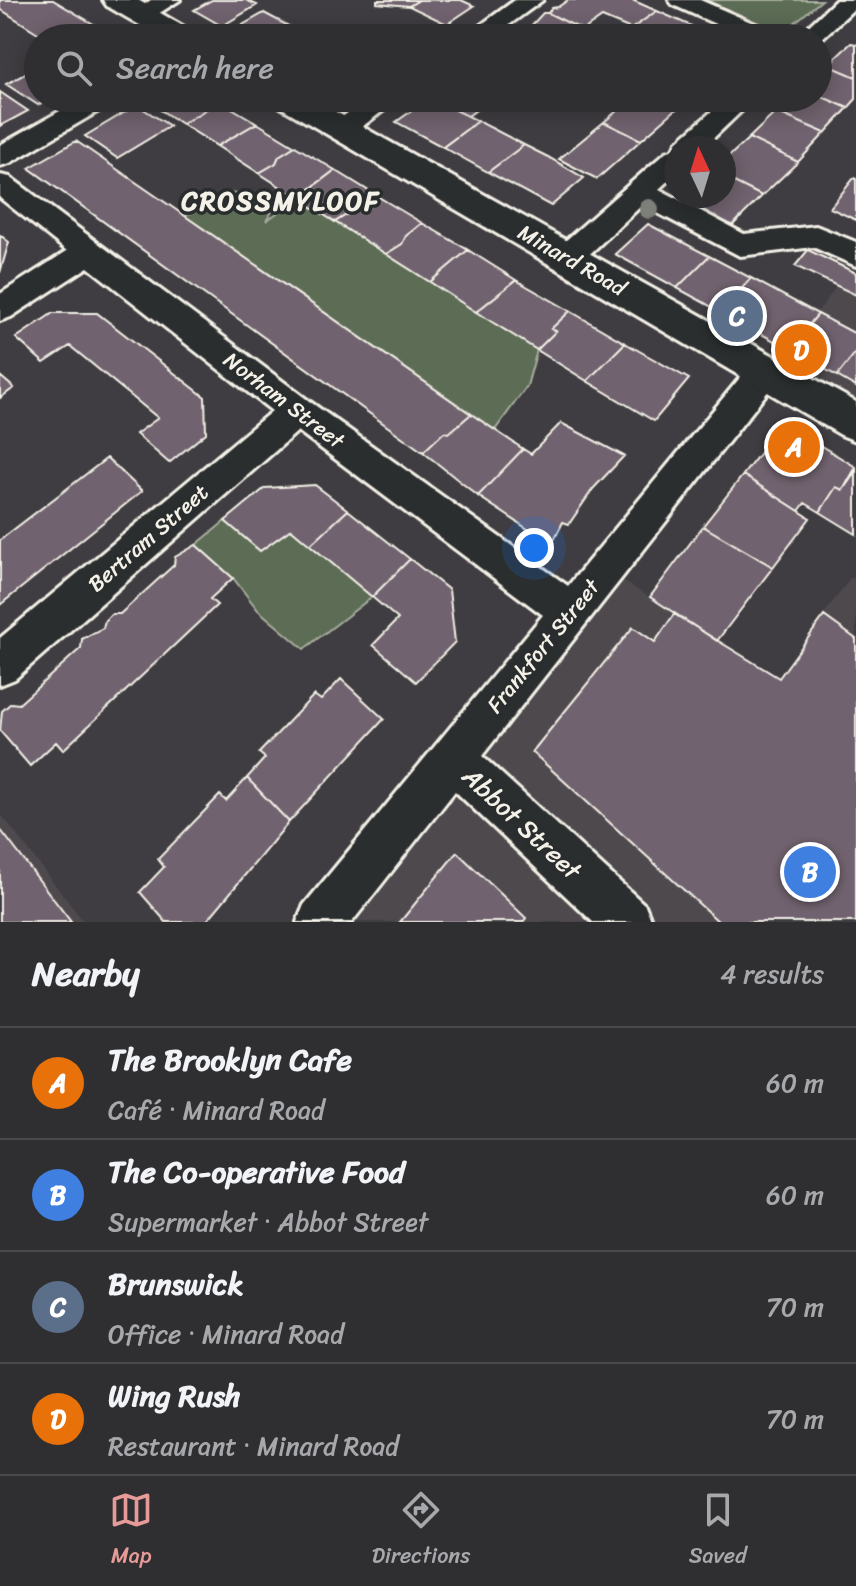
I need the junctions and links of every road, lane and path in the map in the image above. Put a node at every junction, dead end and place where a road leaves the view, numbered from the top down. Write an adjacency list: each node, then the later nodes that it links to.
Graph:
1 (168, 0): 5 (street)
2 (681, 0): 8 (street)
3 (850, 0): 9 (street)
4 (521, 2): 7 (street)
5 (130, 7): 6 (main road)
6 (159, 24)
7 (493, 24)
8 (735, 24)
9 (823, 24)
10 (78, 112): 16 (street)
11 (312, 112): 14 (main road, Minard Road)
12 (367, 112): 14 (street)
13 (727, 112): 15 (street)
14 (342, 129): 22 (main road, Minard Road)
15 (700, 136)
16 (0, 157)
17 (664, 169): 19 (street)
18 (0, 184): 20 (street, Norham Street)
19 (640, 191): 21 (street); 22 (street)
20 (89, 252): 23 (street); 25 (street, Norham Street)
21 (856, 255)
22 (567, 257): 24 (main road, Minard Road)
23 (0, 309)
24 (765, 371): 26 (main road, Minard Road); 27 (street, Frankfort Street)
25 (297, 411): 27 (street, Norham Street); 28 (street, Bertram Street)
26 (856, 423)
27 (571, 612): 29 (street, Frankfort Street)
28 (0, 665)
29 (452, 758): 30 (street, Frankfort Street); 31 (street, Abbot Street)
30 (321, 922)
31 (628, 922)

